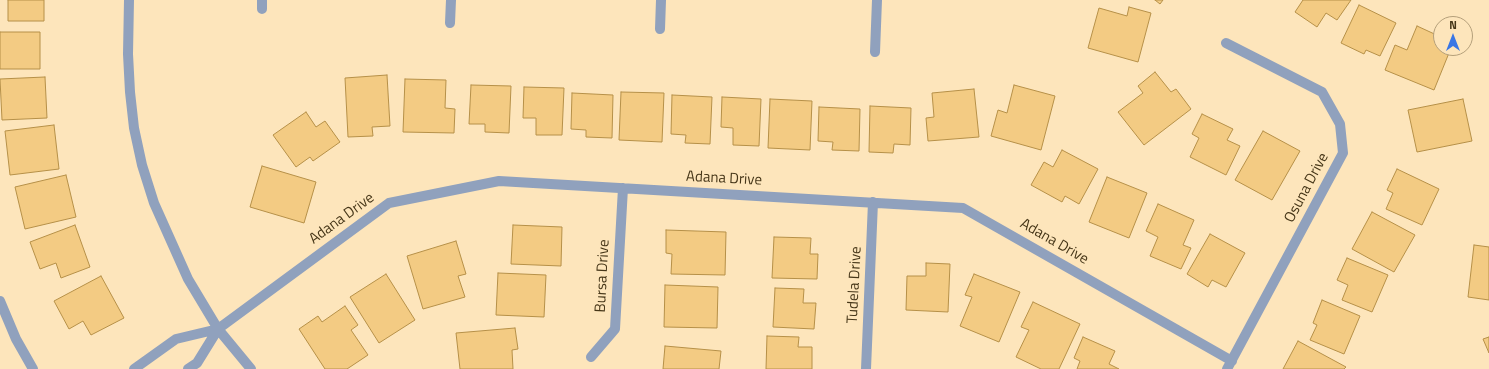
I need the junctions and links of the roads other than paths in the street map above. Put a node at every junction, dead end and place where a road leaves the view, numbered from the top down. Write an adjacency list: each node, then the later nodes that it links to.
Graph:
1 (129, 0): 12 (street)
2 (451, 0): 5 (street)
3 (661, 0): 6 (street)
4 (877, 0): 8 (street)
5 (450, 23)
6 (660, 29)
7 (1226, 43): 14 (street, Osuna Drive)
8 (875, 52)
9 (623, 188): 10 (street, Adana Drive); 12 (street, Adana Drive); 13 (street, Bursa Drive)
10 (873, 202): 14 (street, Adana Drive); 19 (street, Tudela Drive)
11 (0, 301): 15 (street)
12 (218, 329): 16 (street); 17 (street); 18 (street)
13 (591, 357)
14 (1230, 365)
15 (33, 369)
16 (134, 369)
17 (188, 369)
18 (251, 369)
19 (866, 369)

